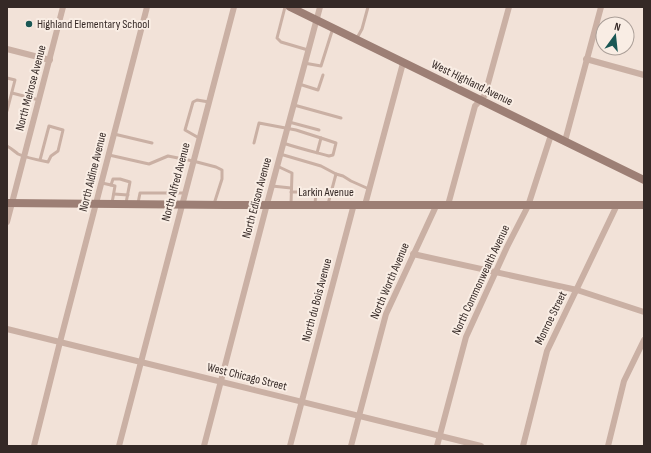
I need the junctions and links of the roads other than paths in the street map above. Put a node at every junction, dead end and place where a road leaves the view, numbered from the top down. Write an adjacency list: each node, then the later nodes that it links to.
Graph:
1 (63, 7): 16 (street, North Melrose Avenue)
2 (147, 7): 32 (street, North Aldine Avenue)
3 (234, 7): 26 (street, North Alfred Avenue)
4 (285, 7): 14 (lane)
5 (290, 7): 10 (main road, West Highland Avenue)
6 (320, 7): 10 (street, North Edison Avenue)
7 (368, 7): 12 (lane)
8 (509, 7): 25 (street)
9 (601, 7): 15 (street)
10 (316, 20): 11 (main road, West Highland Avenue); 14 (street, North Edison Avenue)
11 (332, 28): 12 (main road, West Highland Avenue); 18 (lane)
12 (356, 40): 17 (main road, West Highland Avenue)
13 (7, 49): 16 (street)
14 (308, 50): 18 (street, North Edison Avenue)
15 (586, 59): 20 (street); 36 (street)
16 (50, 60): 24 (street, North Melrose Avenue)
17 (403, 62): 25 (main road, West Highland Avenue); 53 (street)
18 (304, 63): 22 (street, North Edison Avenue)
19 (323, 75): 22 (lane)
20 (644, 75)
21 (7, 78): 23 (lane)
22 (299, 84): 27 (street, North Edison Avenue)
23 (12, 93): 24 (lane); 28 (lane)
24 (39, 100): 44 (street, North Melrose Avenue)
25 (480, 100): 33 (main road, West Highland Avenue); 71 (street)
26 (209, 102): 34 (street, North Alfred Avenue); 34 (lane)
27 (293, 105): 29 (lane); 30 (street, North Edison Avenue)
28 (7, 111)
29 (341, 118)
30 (288, 125): 31 (lane); 35 (lane); 38 (lane); 39 (street, North Edison Avenue)
31 (318, 130)
32 (114, 134): 37 (lane); 42 (street, North Aldine Avenue)
33 (552, 135): 36 (main road, West Highland Avenue); 73 (street, North Commonwealth Avenue)
34 (199, 138): 46 (street, North Alfred Avenue)
35 (321, 138): 41 (lane); 41 (lane)
36 (565, 141): 49 (main road, West Highland Avenue)
37 (152, 143)
38 (254, 143)
39 (283, 143): 41 (lane); 43 (street, North Edison Avenue)
40 (7, 146): 44 (lane)
41 (317, 153)
42 (109, 154): 46 (lane); 50 (street, North Aldine Avenue)
43 (280, 154): 47 (street, North Edison Avenue); 48 (lane)
44 (24, 156): 45 (lane); 58 (street, North Melrose Avenue)
45 (40, 160): 45 (lane)
46 (193, 161): 55 (street, North Alfred Avenue); 63 (lane)
47 (277, 166): 52 (street, North Edison Avenue); 54 (lane)
48 (336, 174): 53 (lane); 67 (lane)
49 (643, 177)
50 (102, 183): 51 (lane); 59 (street, North Aldine Avenue)
51 (111, 185): 56 (lane); 57 (lane)
52 (272, 186): 54 (lane); 64 (street, North Edison Avenue)
53 (369, 189): 69 (street)
54 (291, 190): 65 (lane); 66 (lane)
55 (185, 193): 61 (lane); 62 (street, North Alfred Avenue)
56 (114, 194): 57 (lane); 60 (lane)
57 (127, 199): 60 (main road, Larkin Avenue); 61 (main road, Larkin Avenue)
58 (10, 203): 59 (main road, Larkin Avenue); 75 (street, North Melrose Avenue)
59 (97, 203): 60 (main road, Larkin Avenue); 82 (street, North Aldine Avenue)
60 (112, 203)
61 (138, 203): 62 (main road, Larkin Avenue)
62 (182, 204): 63 (main road, Larkin Avenue); 83 (street, North Alfred Avenue)
63 (214, 204): 64 (main road, Larkin Avenue)
64 (266, 204): 65 (main road, Larkin Avenue); 84 (street, North Edison Avenue)
65 (291, 204): 66 (main road, Larkin Avenue)
66 (315, 204): 67 (main road, Larkin Avenue)
67 (328, 204): 68 (main road, Larkin Avenue)
68 (354, 204): 69 (main road, Larkin Avenue); 85 (street, North du Bois Avenue)
69 (365, 204): 70 (main road, Larkin Avenue)
70 (437, 204): 71 (main road, Larkin Avenue); 76 (street, North Worth Avenue)
71 (448, 204): 73 (main road, Larkin Avenue)
72 (618, 205): 73 (main road, Larkin Avenue); 74 (main road, Larkin Avenue); 78 (street, Monroe Street)
73 (528, 206): 77 (street, North Commonwealth Avenue)
74 (644, 206)
75 (7, 222)
76 (413, 254): 77 (street); 86 (street, North Worth Avenue)
77 (496, 273): 78 (street); 87 (street, North Commonwealth Avenue)
78 (577, 290): 79 (street); 95 (street, Monroe Street)
79 (644, 312)
80 (7, 329): 82 (street, West Chicago Street)
81 (644, 340): 96 (street)
82 (60, 342): 83 (street, West Chicago Street); 88 (street, North Aldine Avenue)
83 (140, 362): 84 (street, West Chicago Street); 89 (street, North Alfred Avenue)
84 (220, 381): 85 (street, West Chicago Street); 90 (street, North Edison Avenue)
85 (302, 402): 86 (street, West Chicago Street); 91 (street, North du Bois Avenue)
86 (359, 416): 87 (street, West Chicago Street); 92 (street, North Worth Avenue)
87 (440, 436): 93 (street, North Commonwealth Avenue); 94 (street, West Chicago Street)
88 (34, 446)
89 (119, 446)
90 (204, 446)
91 (290, 446)
92 (351, 446)
93 (437, 446)
94 (481, 446)
95 (523, 446)
96 (608, 446)

